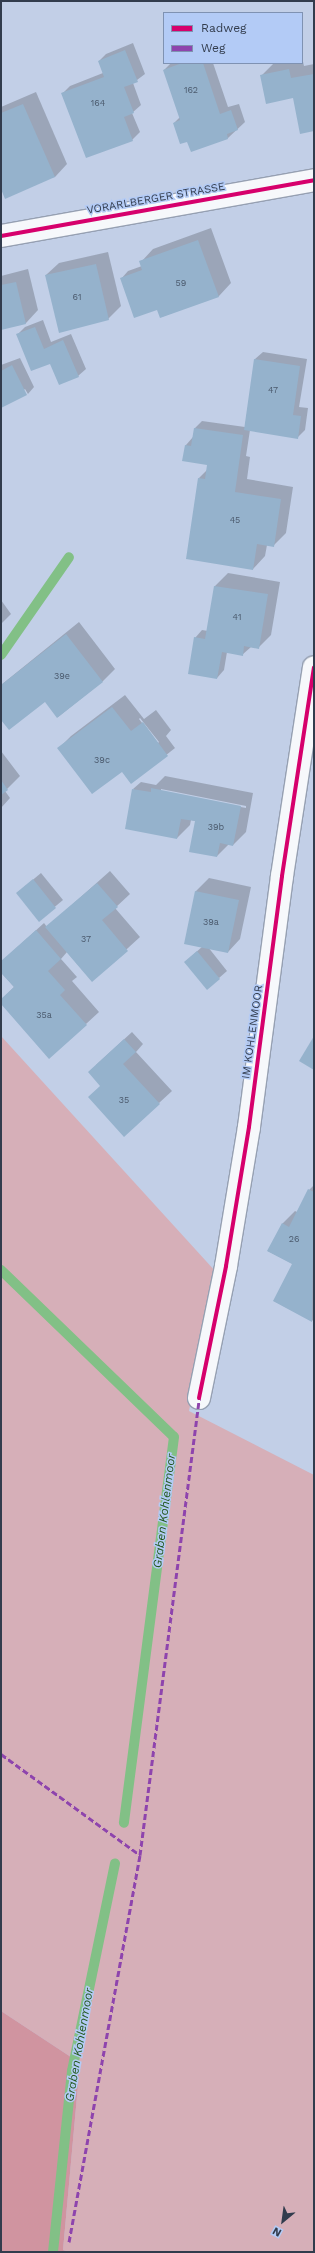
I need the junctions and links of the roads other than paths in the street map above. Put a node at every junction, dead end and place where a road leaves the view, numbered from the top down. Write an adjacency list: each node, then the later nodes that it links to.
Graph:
1 (314, 180): 2 (street, VORARLBERGER STRASSE)
2 (1, 236)
3 (314, 667): 4 (street, IM KOHLENMOOR)
4 (199, 1398)

